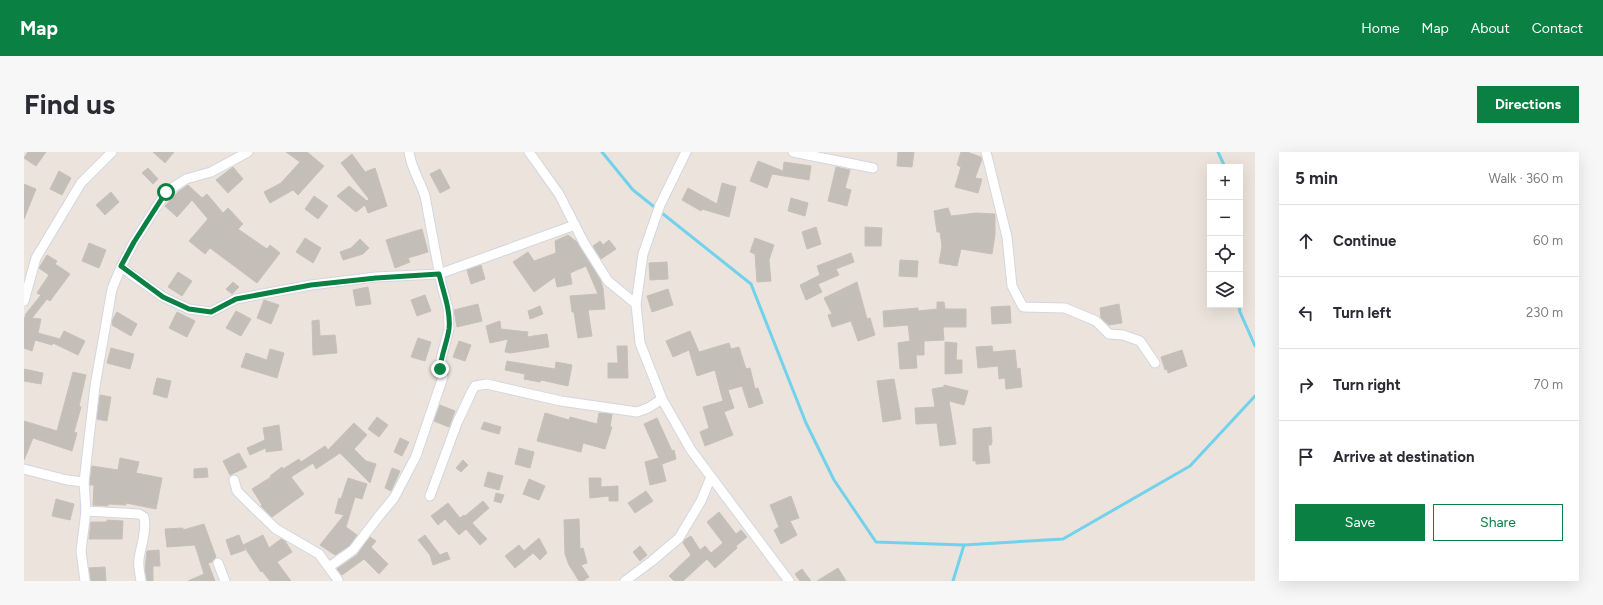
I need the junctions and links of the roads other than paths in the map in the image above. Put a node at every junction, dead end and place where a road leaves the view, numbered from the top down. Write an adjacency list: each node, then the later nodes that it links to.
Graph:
1 (112, 152): 12 (street)
2 (248, 152): 10 (street)
3 (409, 152): 11 (street)
4 (528, 152): 9 (street)
5 (686, 152): 13 (street)
6 (793, 152): 8 (street)
7 (986, 152): 14 (street)
8 (874, 168)
9 (575, 226): 11 (street); 13 (street)
10 (121, 266): 11 (street); 19 (street)
11 (439, 274): 23 (street)
12 (24, 300)
13 (636, 304): 15 (street)
14 (1155, 363)
15 (662, 399): 17 (street); 20 (street)
16 (24, 469): 19 (street)
17 (710, 477): 28 (street); 29 (street)
18 (234, 480): 23 (street)
19 (84, 482): 21 (street)
20 (430, 496)
21 (86, 511): 24 (street); 25 (street)
22 (218, 563): 26 (street)
23 (329, 567): 27 (street)
24 (85, 581)
25 (141, 581)
26 (226, 581)
27 (336, 581)
28 (625, 581)
29 (789, 581)

